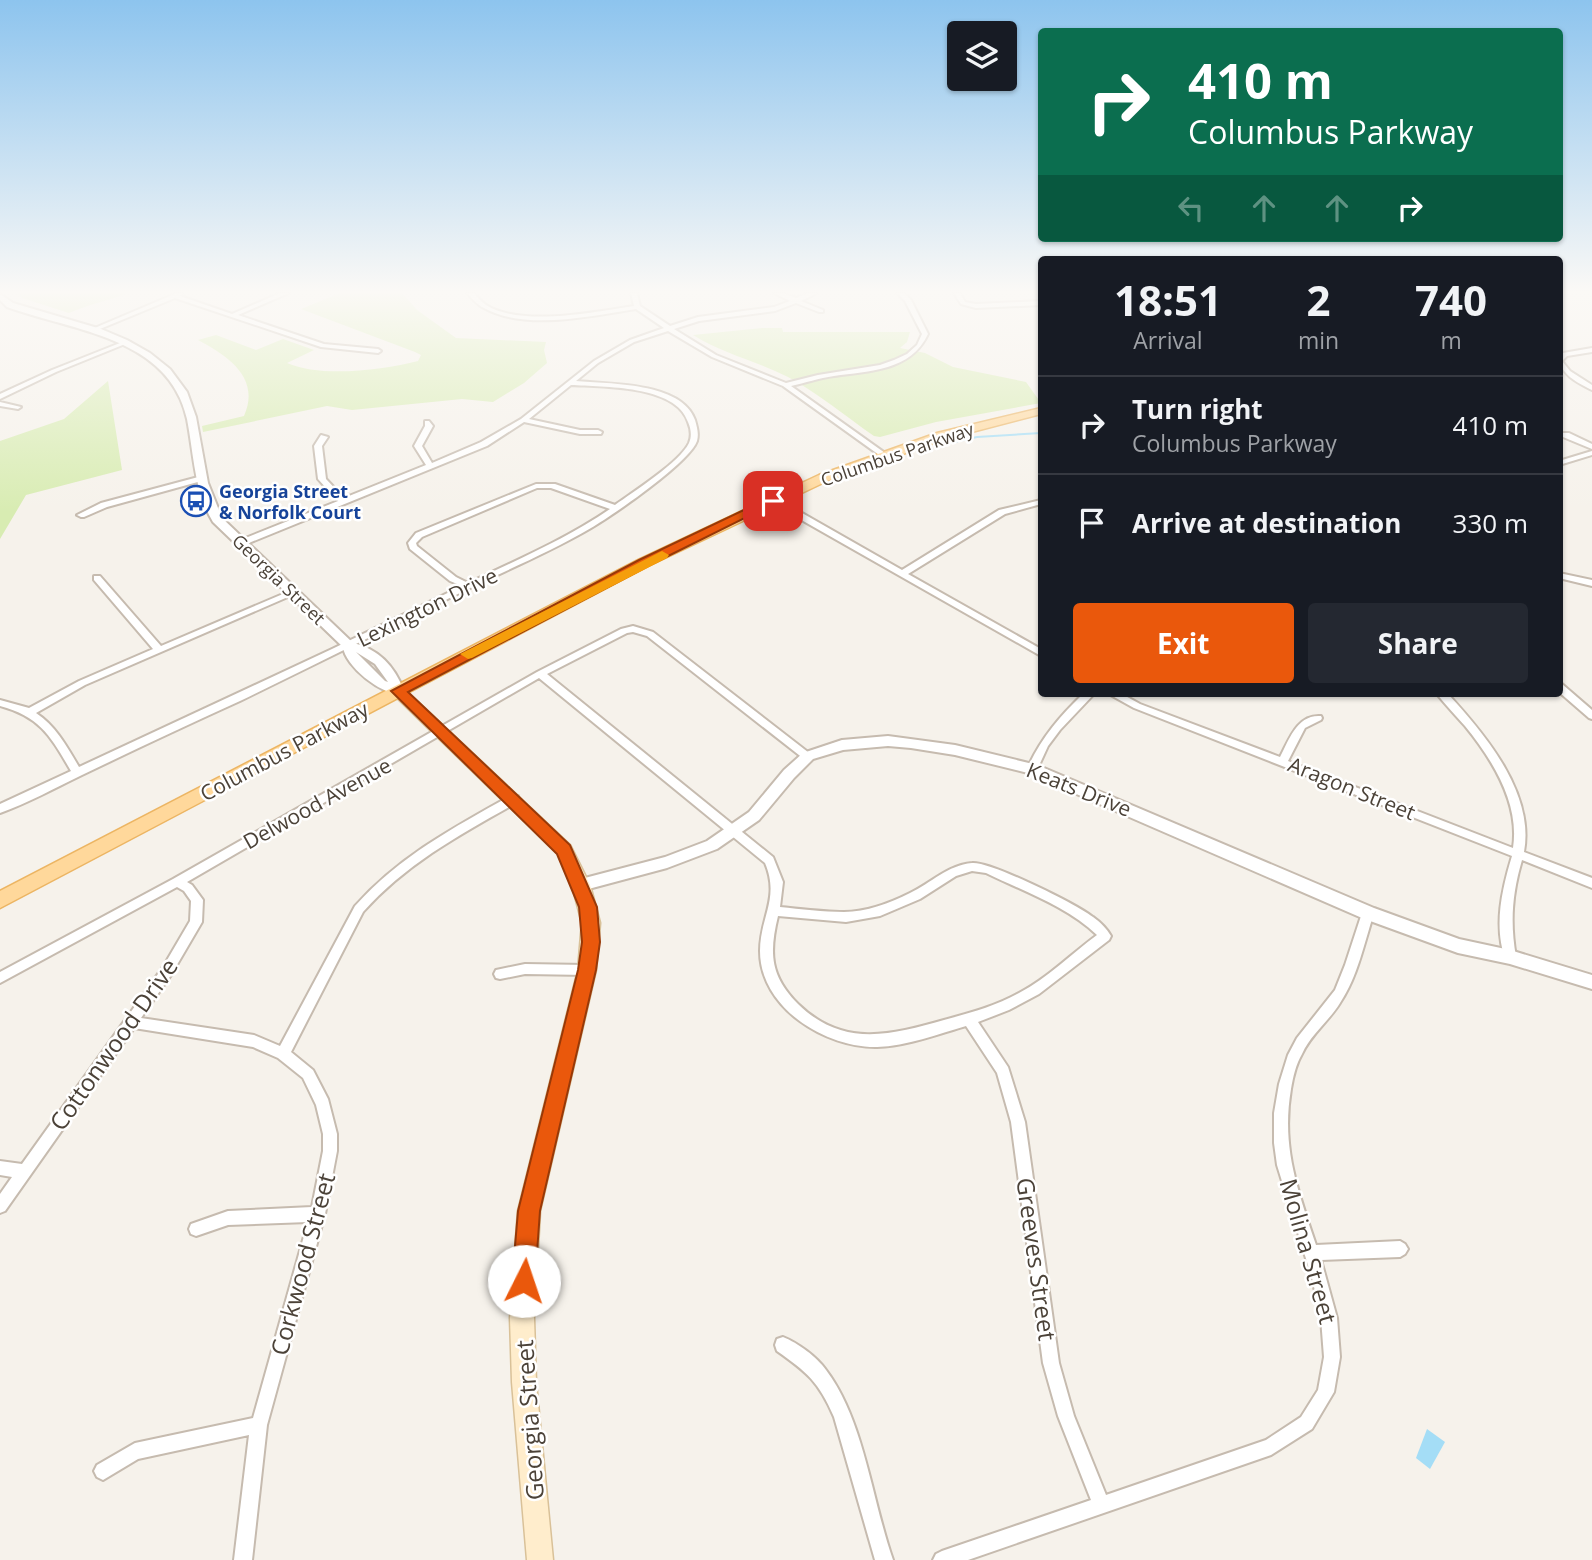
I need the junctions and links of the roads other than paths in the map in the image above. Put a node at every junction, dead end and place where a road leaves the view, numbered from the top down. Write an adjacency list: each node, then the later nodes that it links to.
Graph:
1 (67, 366): 11 (street)
2 (159, 366): 25 (street, Georgia Street)
3 (593, 366): 8 (street)
4 (749, 366): 9 (street)
5 (867, 366): 9 (street)
6 (882, 366): 9 (street)
7 (1563, 366): 10 (street)
8 (569, 383): 15 (street); 29 (street, Lexington Drive)
9 (790, 383): 21 (street)
10 (1592, 388)
11 (0, 397)
12 (0, 404): 13 (street)
13 (19, 407)
14 (1038, 411): 21 (main road, Columbus Parkway)
15 (523, 420): 17 (street); 24 (street)
16 (427, 422): 24 (street)
17 (598, 432)
18 (1566, 435): 20 (street)
19 (324, 437): 27 (street)
20 (1592, 447)
21 (882, 450): 26 (main road, Columbus Parkway)
22 (1592, 453): 23 (street)
23 (1563, 462)
24 (430, 467): 27 (street)
25 (202, 478): 30 (street); 31 (street, Georgia Street)
26 (768, 498): 32 (street); 43 (main road, Columbus Parkway)
27 (342, 501): 31 (street)
28 (1038, 505): 32 (street)
29 (615, 508): 36 (street, Lexington Drive); 36 (street)
30 (81, 515)
31 (241, 543): 37 (street, Georgia Street)
32 (902, 574): 40 (street)
33 (1563, 576): 35 (street)
34 (97, 578): 39 (street)
35 (1592, 583)
36 (469, 586): 38 (street, Lexington Drive)
37 (293, 593): 38 (street, Georgia Street); 39 (street)
38 (349, 646): 43 (street, Georgia Street); 55 (street, Lexington Drive)
39 (158, 649): 48 (street)
40 (1038, 651)
41 (540, 674): 51 (street, Delwood Avenue); 52 (street, Delwood Avenue); 58 (street)
42 (1563, 690): 49 (street)
43 (398, 691): 51 (main road, Georgia Street); 63 (main road, Columbus Parkway)
44 (1086, 697): 54 (street)
45 (1120, 697): 53 (street, Aragon Street)
46 (1445, 697): 59 (street)
47 (0, 702): 48 (street)
48 (30, 712): 55 (street)
49 (1592, 716)
50 (1317, 718): 53 (street)
51 (442, 732): 56 (main road, Georgia Street); 60 (street, Delwood Avenue)
52 (808, 756): 54 (street, Keats Drive); 58 (street, Keats Drive)
53 (1283, 761): 59 (street, Aragon Street)
54 (1032, 769): 65 (street, Keats Drive)
55 (77, 772): 57 (street, Lexington Drive)
56 (514, 799): 62 (main road, Georgia Street); 73 (street)
57 (0, 809)
58 (733, 831): 62 (street, Keats Drive); 64 (street)
59 (1518, 855): 61 (street, Aragon Street); 66 (street)
60 (177, 882): 69 (street, Delwood Avenue); 72 (street, Cottonwood Drive)
61 (1592, 883)
62 (581, 885): 67 (main road, Georgia Street)
63 (0, 900)
64 (772, 911): 71 (street); 71 (street)
65 (1368, 914): 66 (street, Keats Drive); 80 (street, Molina Street)
66 (1510, 957): 70 (street, Keats Drive)
67 (587, 970): 68 (street); 86 (main road, Georgia Street)
68 (500, 974)
69 (0, 978)
70 (1592, 982)
71 (969, 1019): 84 (street, Greeves Street)
72 (131, 1022): 73 (street, Corkwood Street); 75 (street, Cottonwood Drive)
73 (283, 1054): 77 (street, Corkwood Street)
74 (0, 1168): 75 (street)
75 (24, 1171): 76 (street, Cottonwood Drive)
76 (0, 1206)
77 (318, 1214): 78 (street); 82 (street, Corkwood Street)
78 (197, 1229)
79 (1399, 1249): 80 (street)
80 (1312, 1253): 84 (street, Molina Street)
81 (783, 1345): 87 (street)
82 (259, 1425): 83 (street); 85 (street, Corkwood Street)
83 (103, 1471)
84 (1101, 1503): 88 (street, Molina Street)
85 (243, 1560)
86 (540, 1560)
87 (884, 1560)
88 (942, 1560)

